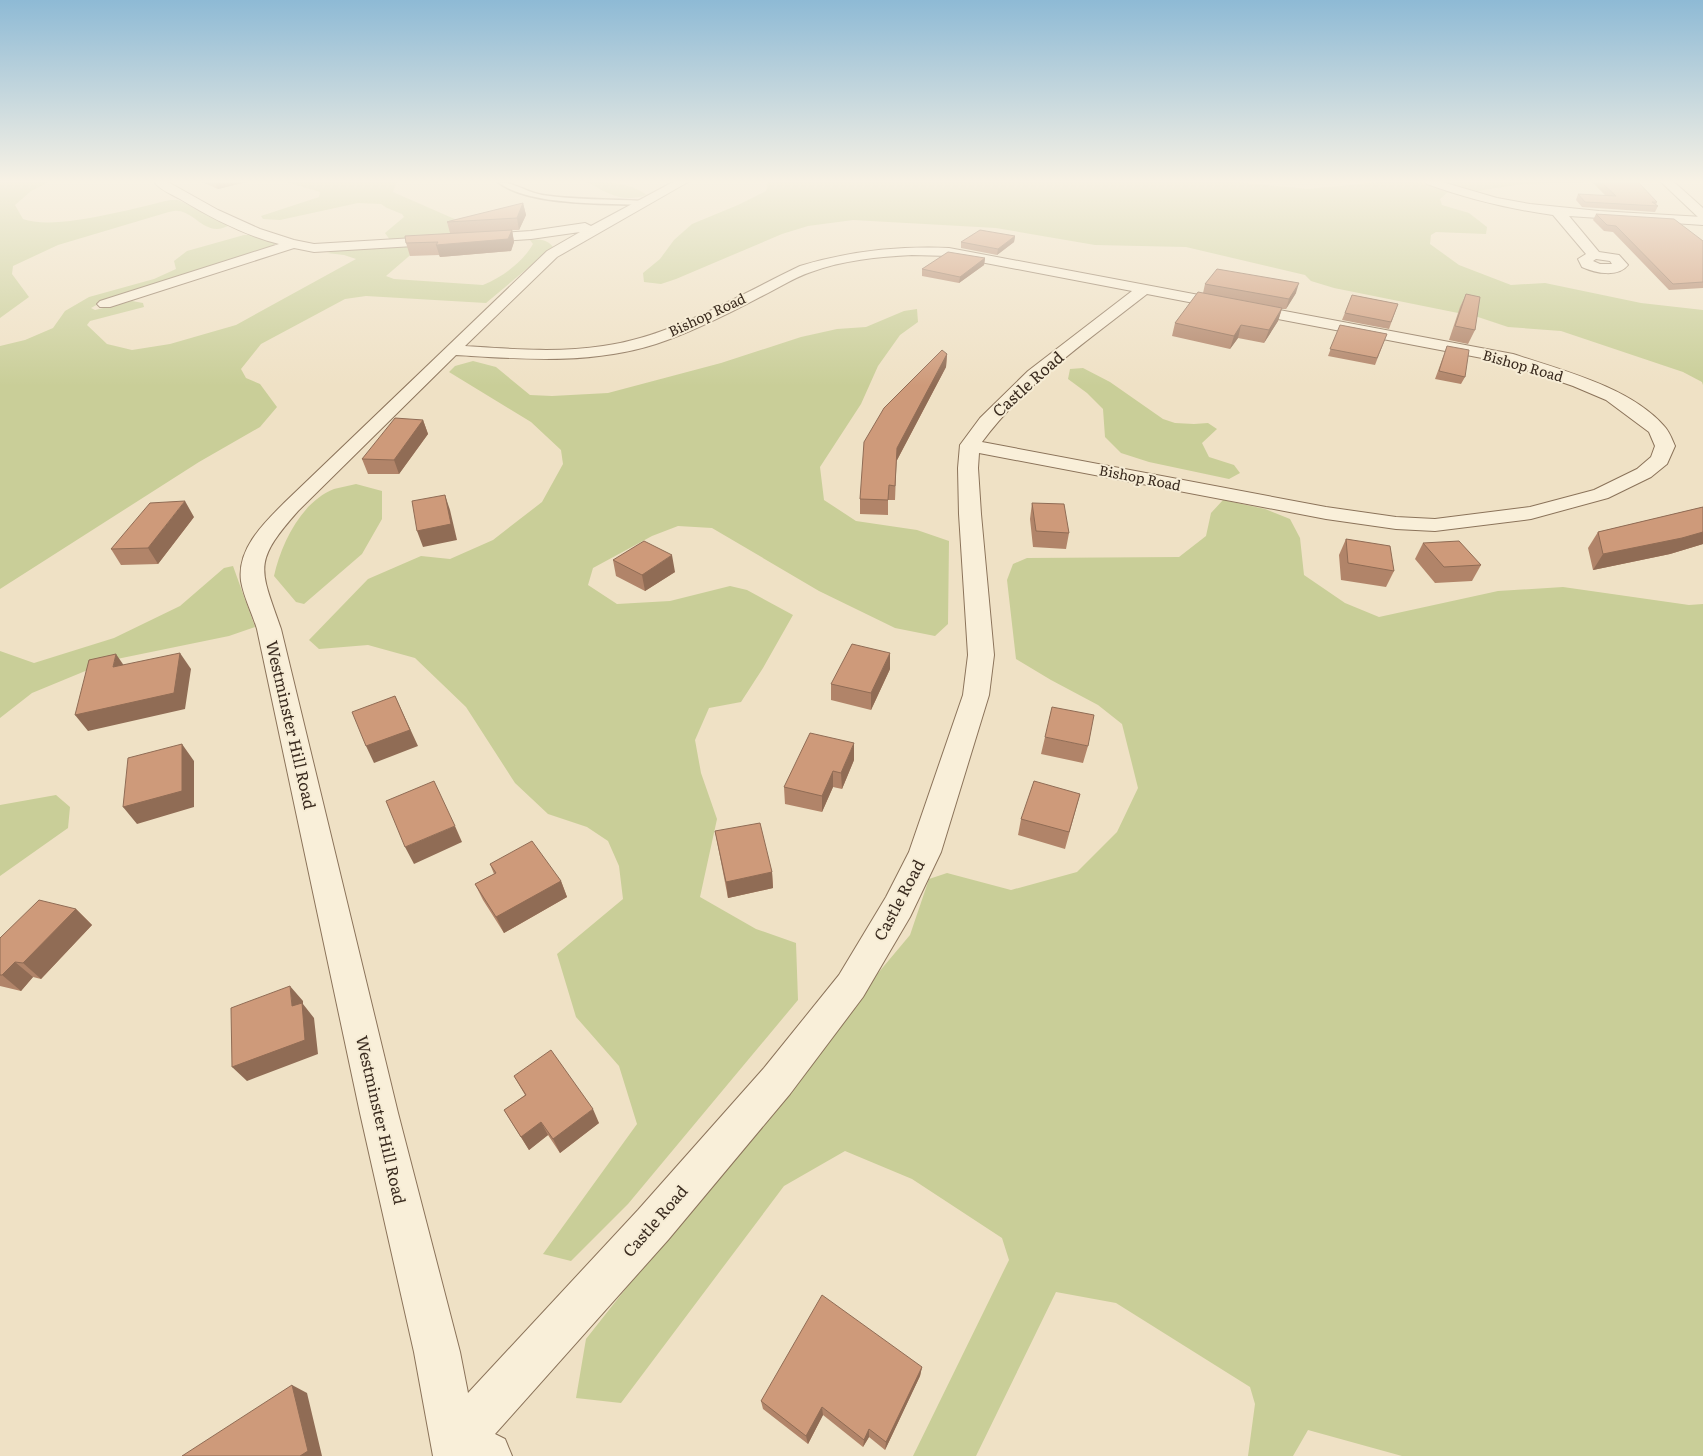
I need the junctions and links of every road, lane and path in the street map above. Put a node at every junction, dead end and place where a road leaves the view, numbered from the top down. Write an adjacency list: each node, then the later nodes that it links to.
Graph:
1 (275, 250): 6 (street)
2 (558, 250): 7 (street, Westminster Hill Road)
3 (1591, 250): 4 (street)
4 (1595, 255)
5 (1143, 290): 7 (street, Bishop Road); 8 (street, Castle Road); 8 (street, Bishop Road)
6 (104, 304)
7 (451, 350): 9 (street, Westminster Hill Road)
8 (970, 445): 9 (street, Castle Road)
9 (467, 1451)

